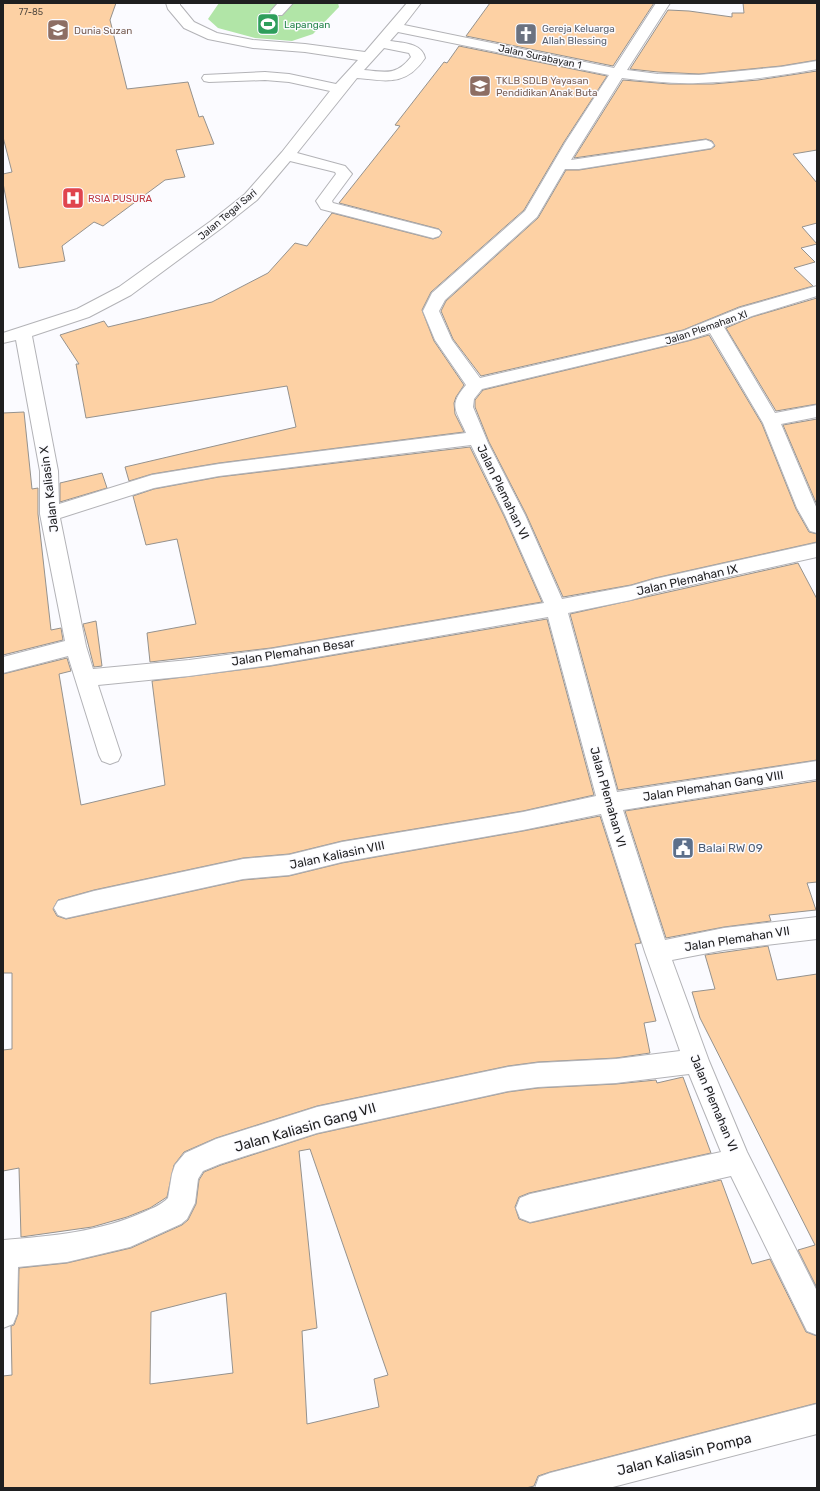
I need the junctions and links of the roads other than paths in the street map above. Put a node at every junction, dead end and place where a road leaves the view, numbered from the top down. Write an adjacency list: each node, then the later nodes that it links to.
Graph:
1 (173, 3): 6 (street)
2 (414, 3): 4 (street, Jalan Tegal Sari)
3 (663, 3): 9 (street)
4 (395, 27): 5 (street, Jalan Tegal Sari); 9 (street, Jalan Surabayan 1)
5 (380, 43): 6 (street, Jalan Tegal Sari); 8 (street)
6 (368, 57): 8 (street, Jalan Tegal Sari)
7 (817, 65): 9 (street, Jalan Surabayan 1)
8 (354, 73): 11 (street, Jalan Tegal Sari)
9 (618, 73): 14 (street)
10 (209, 78): 11 (street)
11 (339, 89): 13 (street, Jalan Tegal Sari)
12 (706, 145): 14 (street)
13 (287, 155): 15 (street); 18 (street, Jalan Tegal Sari)
14 (560, 165): 20 (street)
15 (433, 233)
16 (817, 291): 17 (street, Jalan Plemahan XI)
17 (714, 325): 20 (street, Jalan Plemahan XI); 22 (street)
18 (23, 333): 19 (street, Jalan Tegal Sari); 24 (street, Jalan Kaliasin X)
19 (3, 338)
20 (476, 385): 23 (street, Jalan Plemahan VI)
21 (817, 411): 22 (street)
22 (772, 423): 25 (street)
23 (478, 438): 24 (street); 27 (street, Jalan Plemahan VI)
24 (50, 514): 28 (street, Jalan Kaliasin X)
25 (817, 526)
26 (817, 550): 27 (street, Jalan Plemahan IX)
27 (556, 608): 30 (street, Jalan Plemahan Besar); 33 (street, Jalan Plemahan VI)
28 (76, 646): 29 (street); 30 (street)
29 (3, 665)
30 (85, 678): 31 (street)
31 (110, 755)
32 (817, 770): 33 (street, Jalan Plemahan Gang VIII)
33 (609, 802): 34 (street, Jalan Kaliasin VIII); 36 (street, Jalan Plemahan VI)
34 (66, 908)
35 (817, 928): 36 (street, Jalan Plemahan VII)
36 (657, 952): 37 (street, Jalan Plemahan VI)
37 (696, 1061): 38 (street, Jalan Plemahan VI); 40 (street, Jalan Kaliasin Gang VII)
38 (738, 1161): 39 (street); 42 (street, Jalan Plemahan VI)
39 (530, 1208)
40 (3, 1254): 41 (street)
41 (3, 1314)
42 (817, 1321)
43 (817, 1419): 44 (street, Jalan Kaliasin Pompa)
44 (550, 1488)

